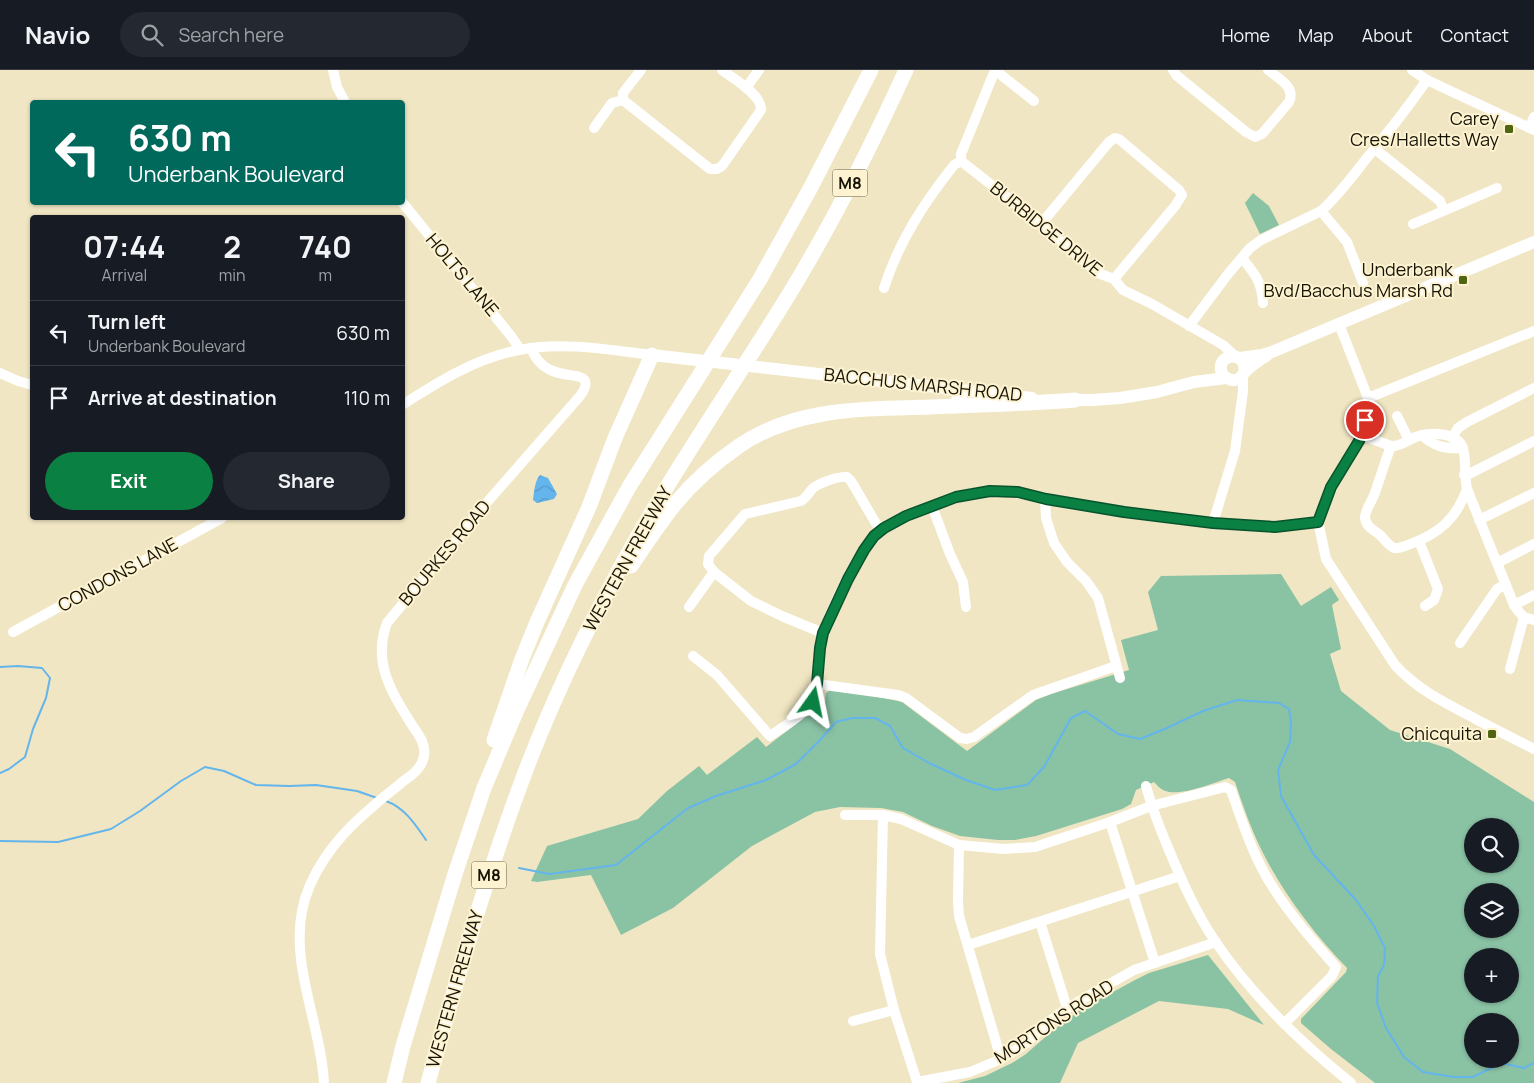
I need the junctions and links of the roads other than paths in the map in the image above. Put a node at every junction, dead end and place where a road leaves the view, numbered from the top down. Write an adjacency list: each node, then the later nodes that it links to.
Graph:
1 (333, 70): 13 (street)
2 (642, 70): 14 (street)
3 (722, 70): 12 (street)
4 (759, 70): 12 (street)
5 (871, 70): 99 (highway, WESTERN FREEWAY / M8)
6 (906, 70): 90 (highway, WESTERN FREEWAY / M8)
7 (995, 70): 15 (street); 20 (street)
8 (1173, 70): 9 (street)
9 (1268, 70)
10 (1412, 70): 11 (street)
11 (1426, 80): 18 (street); 19 (street)
12 (746, 88): 14 (street)
13 (344, 100)
14 (623, 100): 17 (street)
15 (1034, 101)
16 (1534, 117): 18 (street)
17 (594, 128)
18 (1532, 129)
19 (1374, 149): 23 (street); 24 (street)
20 (961, 161): 25 (street, BURBIDGE DRIVE); 31 (street)
21 (1497, 188): 23 (street)
22 (404, 205): 38 (street, HOLTS LANE)
23 (1444, 210): 26 (street)
24 (1321, 211): 28 (street); 30 (street)
25 (1041, 224): 29 (street, BURBIDGE DRIVE); 29 (street)
26 (1413, 224)
27 (1534, 242): 33 (main road)
28 (1242, 258): 32 (street); 34 (street)
29 (1114, 279): 34 (street, BURBIDGE DRIVE)
30 (1363, 283)
31 (884, 288)
32 (1263, 303)
33 (1339, 324): 39 (main road); 50 (street)
34 (1189, 326): 36 (street, BURBIDGE DRIVE)
35 (1534, 331): 50 (street)
36 (1216, 341): 41 (street, BURBIDGE DRIVE); 42 (street)
37 (530, 348): 38 (street); 40 (street); 113 (street, BOURKES ROAD)
38 (520, 349): 52 (street)
39 (1272, 352): 41 (main road); 44 (main road)
40 (652, 355): 49 (main road, BACCHUS MARSH ROAD); 99 (highway)
41 (1238, 357): 42 (main road); 44 (main road)
42 (1222, 364): 45 (main road); 46 (main road, BACCHUS MARSH ROAD)
43 (0, 373): 47 (street)
44 (1244, 374): 45 (main road); 53 (street)
45 (1228, 379): 46 (main road, BACCHUS MARSH ROAD); 53 (street)
46 (1194, 382): 51 (main road, BACCHUS MARSH ROAD)
47 (30, 384)
48 (1534, 388): 58 (street)
49 (957, 390): 51 (main road, BACCHUS MARSH ROAD); 54 (highway)
50 (1368, 398): 57 (street)
51 (1075, 400): 54 (highway)
52 (405, 403)
53 (1240, 403): 71 (street)
54 (954, 406): 90 (highway)
55 (1397, 416): 59 (street)
56 (1422, 435): 58 (street); 59 (street); 61 (street)
57 (1360, 438): 62 (street); 70 (street)
58 (1452, 438): 61 (street)
59 (1409, 440): 62 (street)
60 (1534, 441): 63 (street)
61 (1463, 448): 63 (street)
62 (1389, 449): 73 (street)
63 (1464, 475): 64 (street)
64 (1467, 489): 69 (street); 73 (street)
65 (1534, 493): 69 (street)
66 (1046, 499): 67 (street); 71 (street); 88 (street)
67 (932, 506): 72 (street); 82 (street)
68 (218, 520): 84 (street, CONDONS LANE)
69 (1479, 520): 75 (street)
70 (1318, 522): 71 (street); 93 (street)
71 (1213, 523)
72 (880, 532): 76 (street); 85 (street)
73 (1419, 541): 80 (street)
74 (1534, 544): 75 (street)
75 (1497, 563): 77 (street)
76 (714, 572): 81 (street); 85 (street)
77 (1505, 585): 79 (street); 86 (street)
78 (1534, 595): 79 (street)
79 (1514, 605): 83 (street)
80 (1425, 606)
81 (689, 607)
82 (966, 607)
83 (1529, 618): 89 (street)
84 (13, 632)
85 (823, 633): 92 (street)
86 (1460, 643)
87 (693, 656): 92 (street)
88 (1116, 666): 91 (street); 92 (street)
89 (1510, 669)
90 (568, 673): 115 (highway, WESTERN FREEWAY / M8)
91 (1120, 678)
92 (817, 684)
93 (1534, 749)
94 (1146, 786): 95 (street)
95 (1151, 806): 98 (street); 101 (street); 110 (street)
96 (845, 815): 97 (street)
97 (883, 815): 100 (street); 108 (street)
98 (1110, 822): 100 (street); 102 (street)
99 (470, 828): 114 (highway, WESTERN FREEWAY / M8)
100 (959, 845): 105 (street)
101 (1180, 876): 102 (street); 104 (street)
102 (1132, 891): 103 (street); 106 (street)
103 (1040, 922): 105 (street); 107 (street)
104 (1216, 942): 106 (street, MORTONS ROAD); 110 (street)
105 (968, 945): 111 (street)
106 (1155, 963): 107 (street, MORTONS ROAD)
107 (1067, 1008): 111 (street, MORTONS ROAD)
108 (894, 1010): 109 (street); 112 (street)
109 (853, 1021)
110 (1284, 1024): 116 (street)
111 (1001, 1060): 112 (street, MORTONS ROAD)
112 (917, 1082)
113 (324, 1083)
114 (394, 1083)
115 (428, 1083)
116 (1351, 1083)

